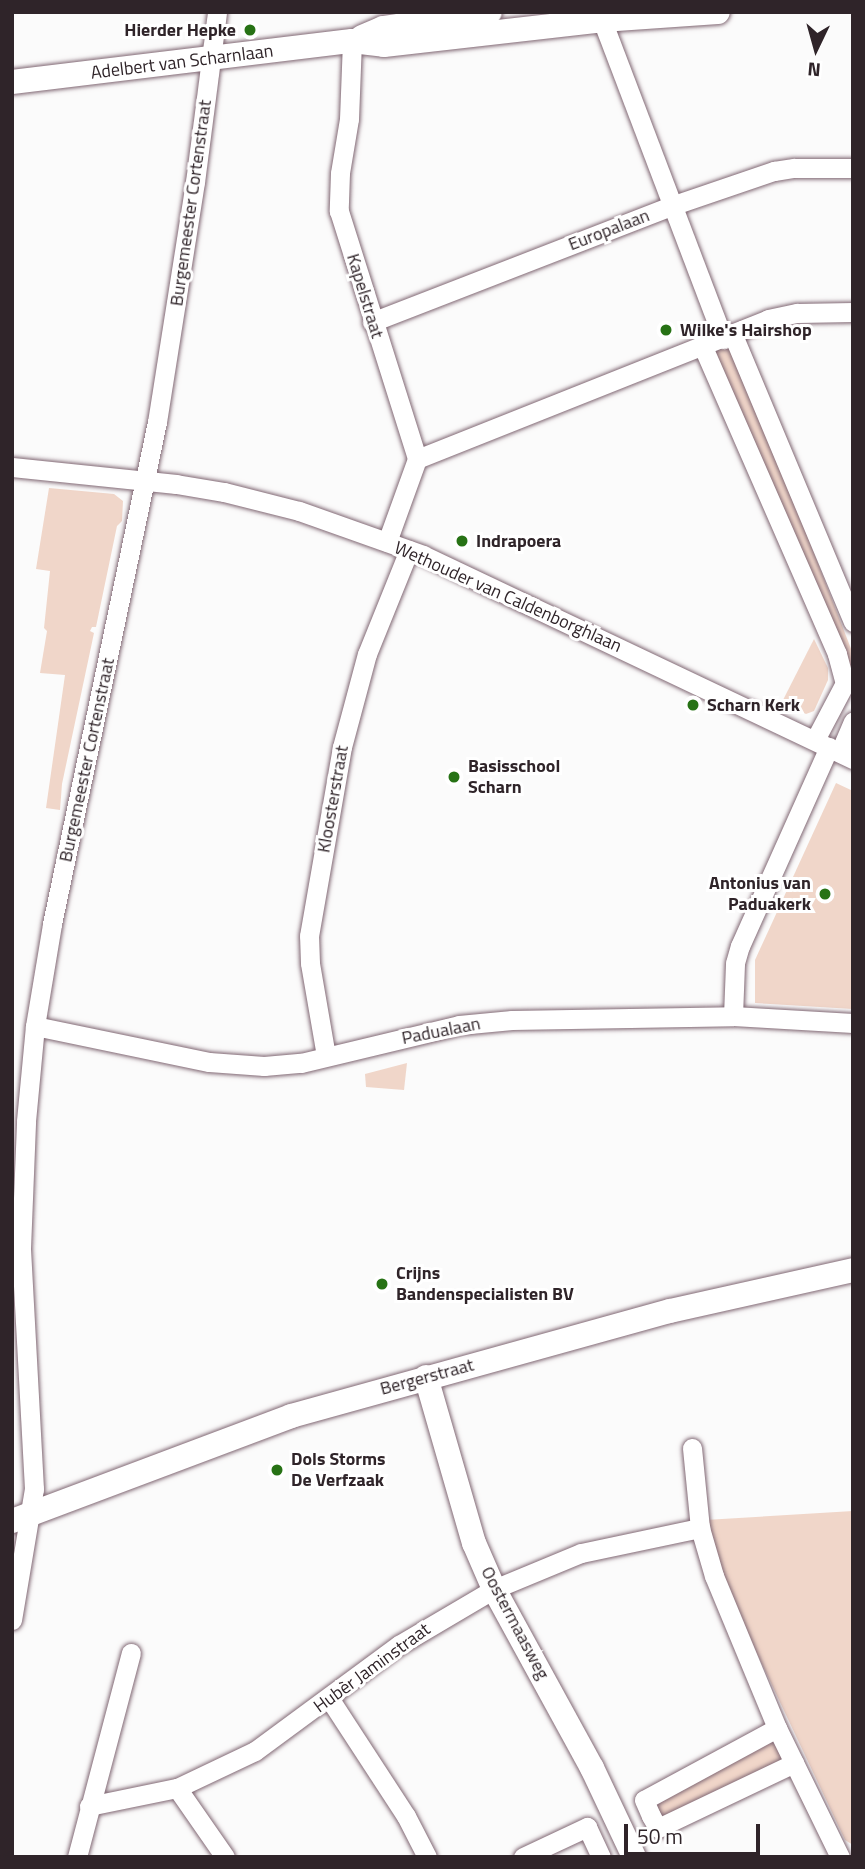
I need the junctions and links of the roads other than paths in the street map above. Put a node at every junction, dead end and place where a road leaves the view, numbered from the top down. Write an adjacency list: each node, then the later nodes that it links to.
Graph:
1 (217, 12): 6 (street, Burgemeester Cortenstraat)
2 (490, 12): 5 (street, Adelbert van Scharnlaan)
3 (719, 12): 4 (street, Adelbert van Scharnlaan)
4 (601, 16): 5 (street, Adelbert van Scharnlaan); 9 (street)
5 (352, 41): 6 (street, Adelbert van Scharnlaan); 11 (street, Kapelstraat)
6 (211, 60): 7 (street, Adelbert van Scharnlaan); 16 (street, Burgemeester Cortenstraat)
7 (12, 82)
8 (853, 167): 9 (street, Europalaan)
9 (674, 205): 11 (street, Europalaan); 12 (street)
10 (853, 312): 12 (street)
11 (372, 322): 14 (street, Kapelstraat)
12 (728, 337): 13 (street); 19 (street)
13 (703, 347): 14 (street); 20 (street)
14 (417, 459): 17 (street)
15 (12, 467): 16 (street, Wethouder van Caldenborghlaan)
16 (147, 480): 17 (street, Wethouder van Caldenborghlaan); 25 (street, Burgemeester Cortenstraat)
17 (387, 542): 18 (street, Wethouder van Caldenborghlaan)
18 (409, 550): 22 (street, Wethouder van Caldenborghlaan); 26 (street, Kloosterstraat)
19 (853, 622)
20 (849, 682): 22 (street)
21 (853, 722): 22 (street)
22 (834, 750): 23 (street)
23 (733, 1016): 24 (street, Padualaan); 26 (street, Padualaan)
24 (853, 1023)
25 (35, 1026): 26 (street, Padualaan); 30 (street, Burgemeester Cortenstraat)
26 (326, 1056)
27 (853, 1270): 28 (street, Bergerstraat)
28 (426, 1377): 30 (street, Bergerstraat); 32 (street, Oostermaasweg)
29 (692, 1448): 31 (street)
30 (21, 1517): 33 (street, Burgemeester Cortenstraat)
31 (700, 1528): 32 (street, Hubèr Jaminstraat); 36 (street)
32 (494, 1589): 35 (street, Hubèr Jaminstraat); 45 (street, Oostermaasweg)
33 (12, 1620)
34 (131, 1653): 39 (street)
35 (329, 1698): 38 (street, Hubèr Jaminstraat); 42 (street)
36 (777, 1728): 37 (street); 37 (street)
37 (794, 1763): 46 (street)
38 (177, 1788): 39 (street, Hubèr Jaminstraat); 41 (street)
39 (89, 1806): 40 (street)
40 (77, 1857)
41 (225, 1857)
42 (427, 1857)
43 (523, 1857): 44 (street)
44 (601, 1857)
45 (634, 1857)
46 (840, 1857)

